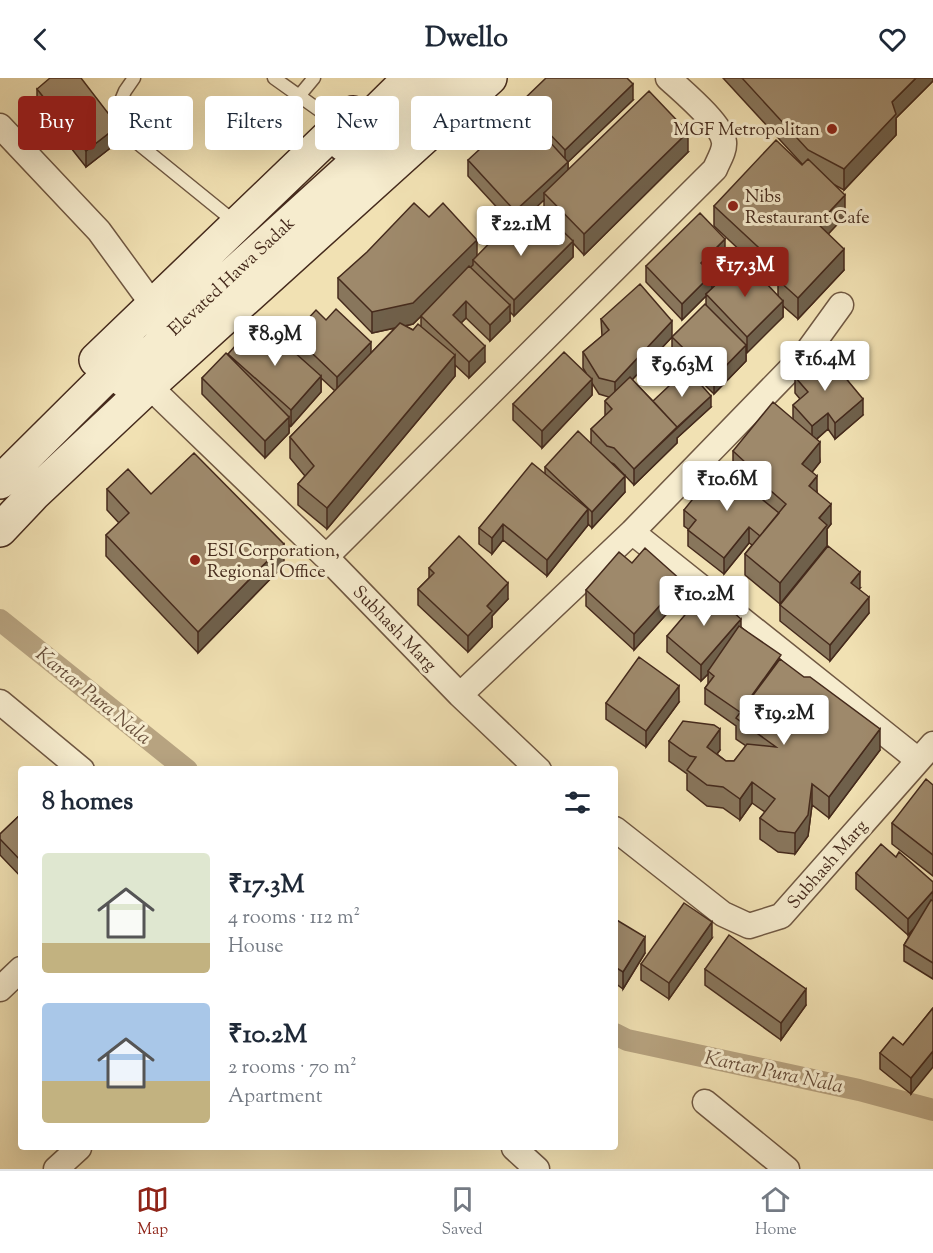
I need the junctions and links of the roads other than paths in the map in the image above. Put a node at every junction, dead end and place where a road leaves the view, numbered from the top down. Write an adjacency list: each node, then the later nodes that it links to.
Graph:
1 (134, 78): 13 (lane)
2 (274, 78): 9 (lane)
3 (314, 78): 9 (lane)
4 (387, 78): 10 (main road)
5 (410, 78): 18 (main road, Elevated Hawa Sadak)
6 (449, 78): 19 (main road, Elevated Hawa Sadak)
7 (490, 78): 16 (main road)
8 (668, 78): 22 (street)
9 (299, 96)
10 (370, 96)
11 (0, 126): 14 (street)
12 (316, 150): 13 (main road)
13 (237, 224): 14 (main road)
14 (153, 304): 17 (main road)
15 (841, 305): 21 (street)
16 (149, 386): 19 (main road); 22 (street, Subhash Marg)
17 (0, 453)
18 (0, 482)
19 (34, 494): 20 (main road)
20 (0, 530)
21 (632, 532): 23 (street); 25 (street)
22 (326, 557): 23 (street, Subhash Marg)
23 (460, 695): 27 (street, Subhash Marg)
24 (0, 702): 26 (street)
25 (926, 752): 28 (street, Subhash Marg)
26 (77, 766)
27 (535, 766)
28 (618, 831)
29 (18, 972): 30 (street)
30 (0, 989)
31 (705, 1102): 36 (street)
32 (77, 1150): 34 (street)
33 (516, 1150): 35 (street)
34 (56, 1169)
35 (537, 1169)
36 (787, 1169)

